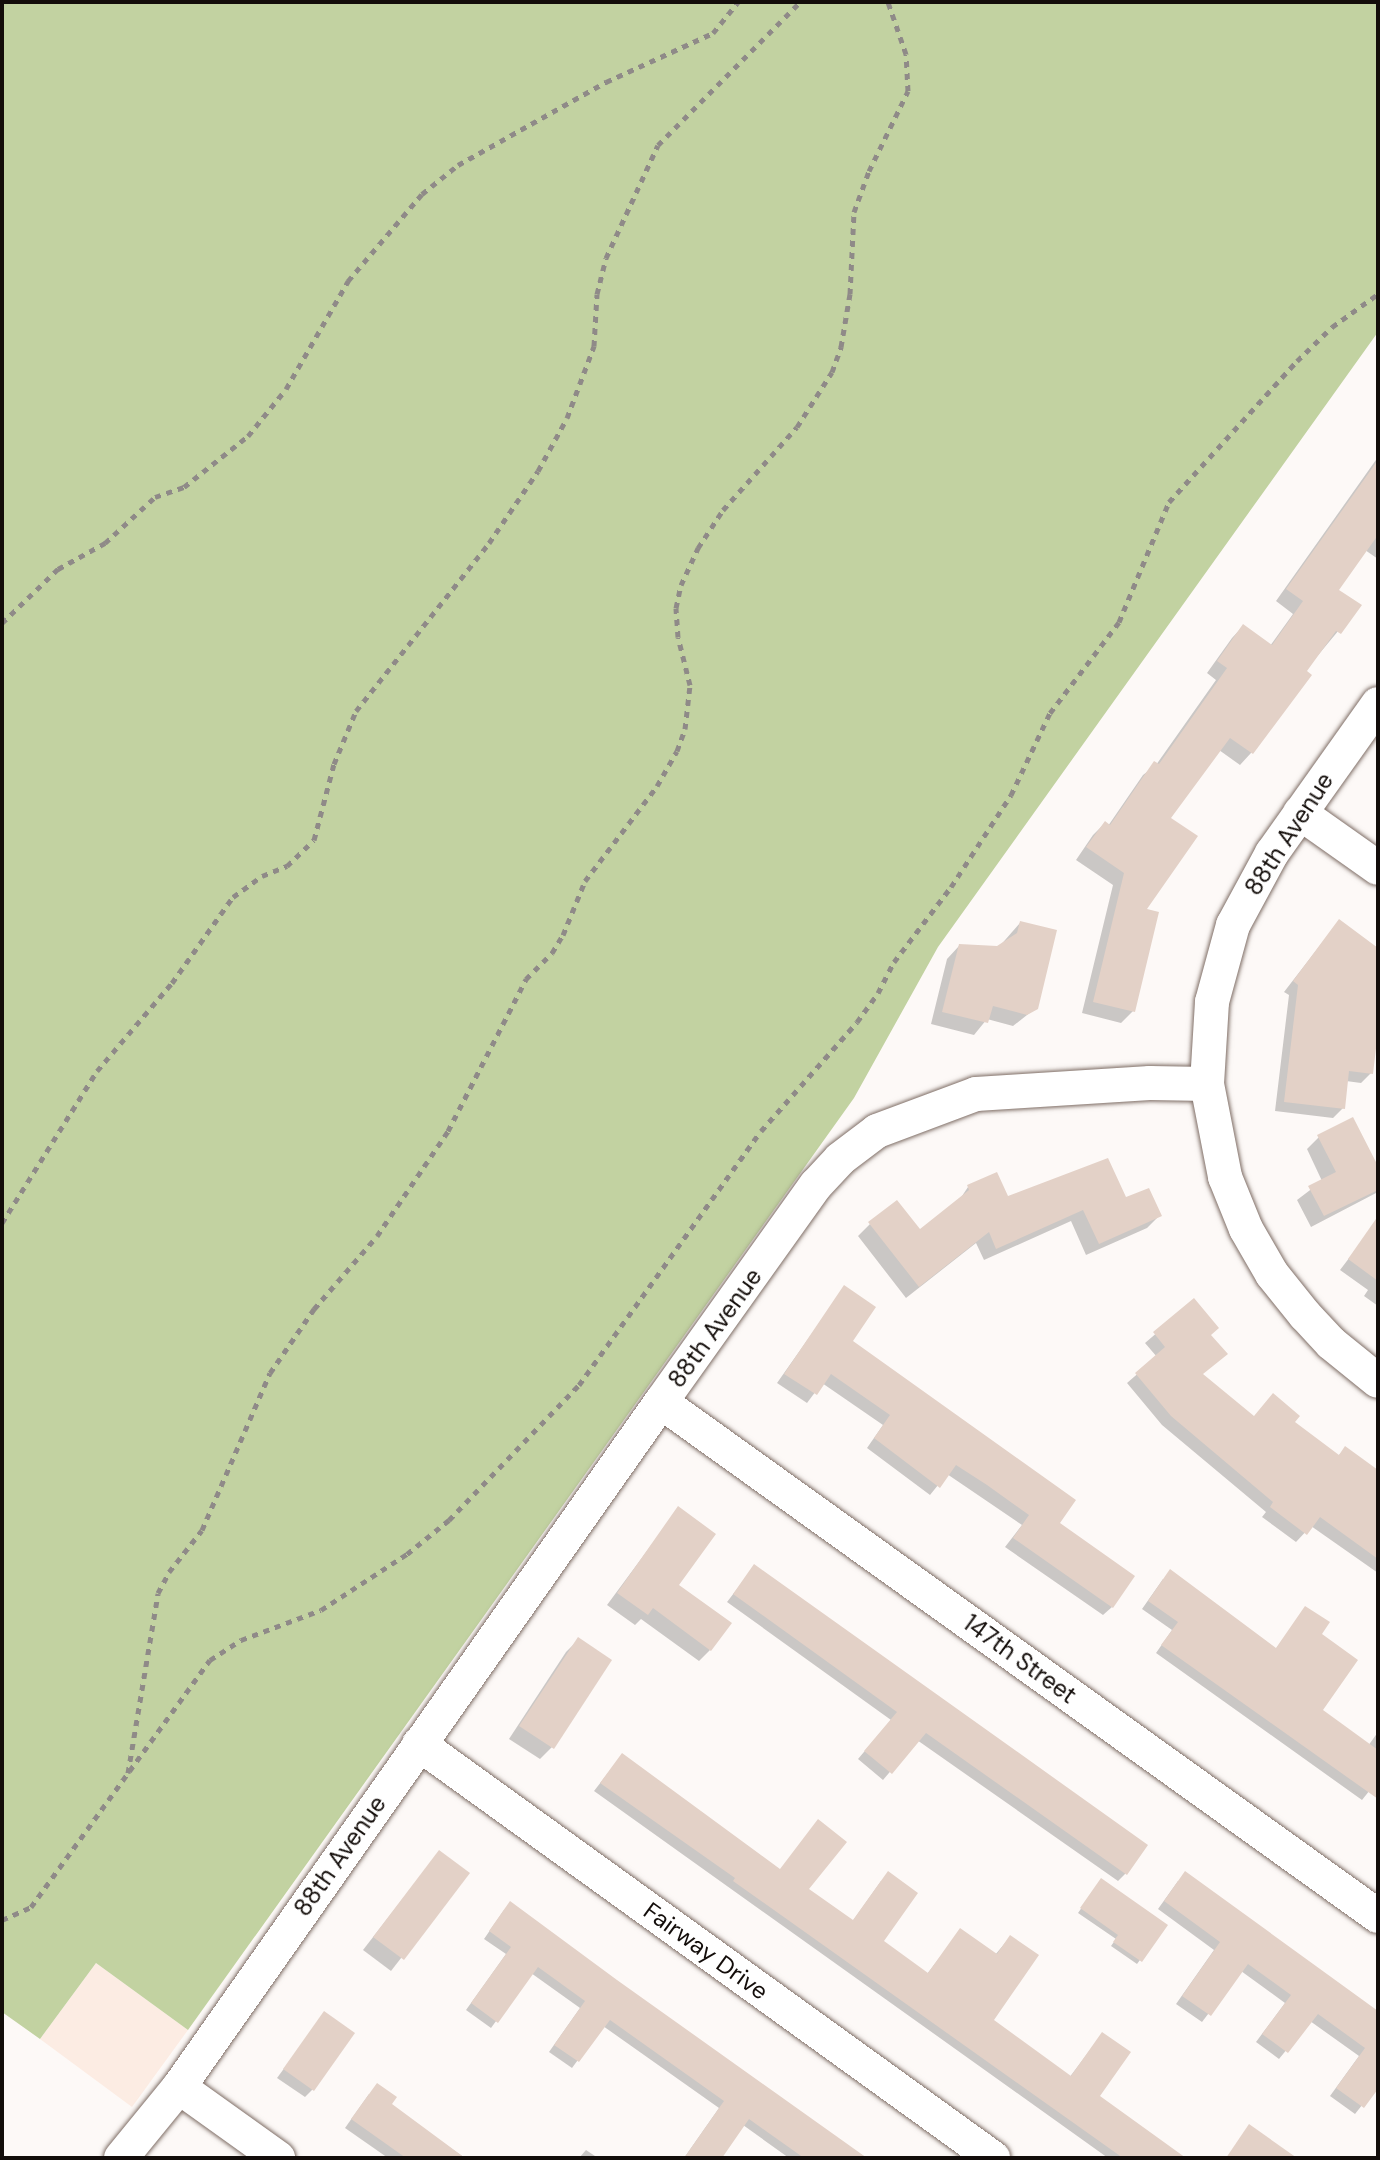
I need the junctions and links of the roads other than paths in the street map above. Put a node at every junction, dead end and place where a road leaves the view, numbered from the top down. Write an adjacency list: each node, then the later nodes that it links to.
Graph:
1 (1378, 704): 2 (street, 88th Avenue)
2 (1300, 813): 3 (street); 4 (street, 88th Avenue)
3 (1378, 868)
4 (1207, 1084): 5 (street); 6 (street, 88th Avenue)
5 (1378, 1381)
6 (661, 1402): 7 (street, 88th Avenue); 8 (street, 147th Street)
7 (419, 1744): 9 (street, 88th Avenue); 12 (street, Fairway Drive)
8 (1378, 1916)
9 (179, 2087): 10 (street, 88th Avenue); 11 (street)
10 (121, 2158)
11 (278, 2158)
12 (993, 2158)

